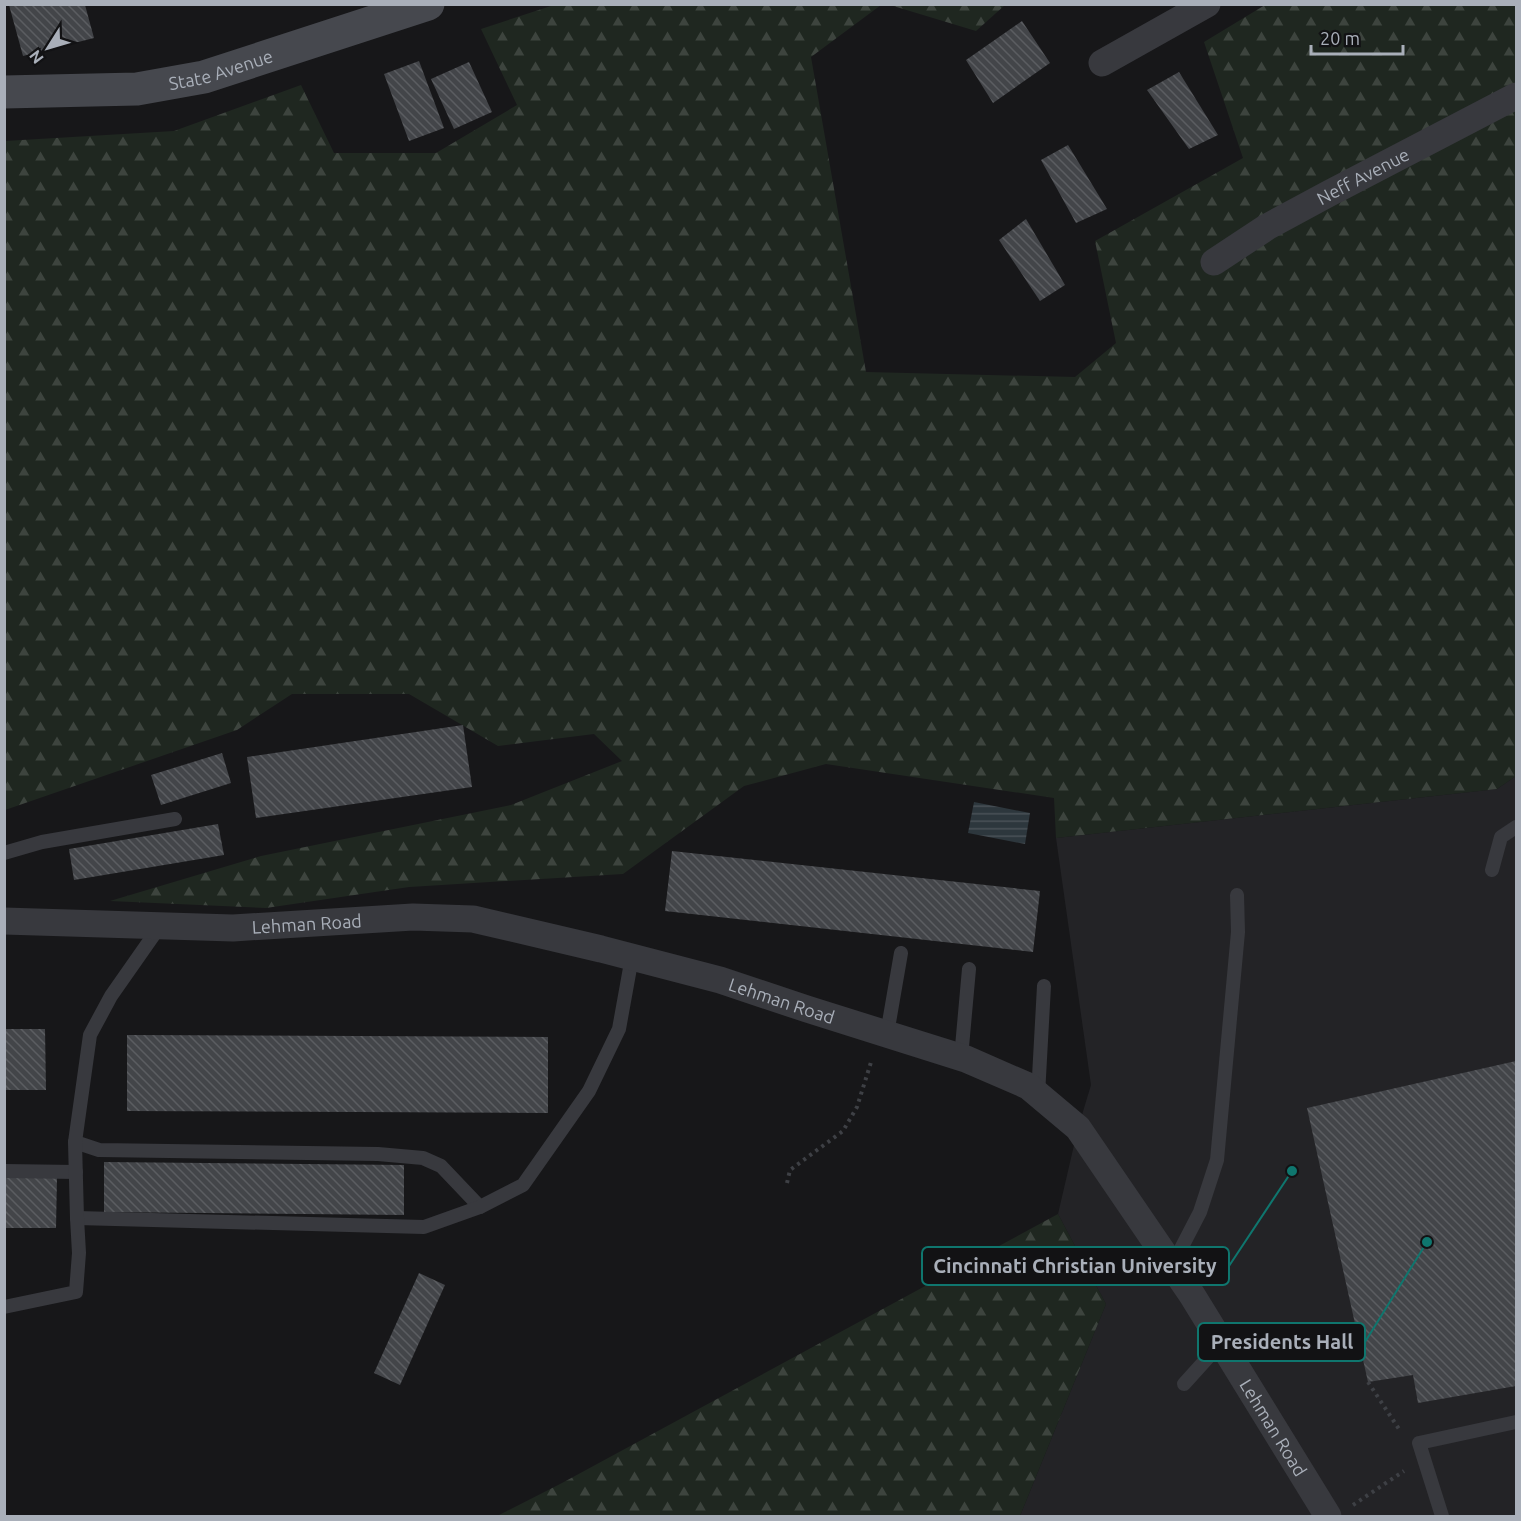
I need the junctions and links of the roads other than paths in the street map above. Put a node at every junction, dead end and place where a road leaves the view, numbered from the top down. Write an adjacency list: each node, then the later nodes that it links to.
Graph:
1 (428, 4): 4 (main road, State Avenue)
2 (1207, 4): 3 (street)
3 (1102, 63)
4 (4, 92)
5 (1516, 96): 6 (street, Neff Avenue)
6 (1214, 262)
7 (175, 819): 9 (lane)
8 (1516, 827): 10 (lane)
9 (4, 854)
10 (1492, 870)
11 (1237, 896): 26 (lane)
12 (4, 921): 13 (street, Lehman Road)
13 (160, 926): 15 (street, Lehman Road); 21 (lane)
14 (901, 953): 18 (lane)
15 (632, 957): 18 (street, Lehman Road); 24 (lane)
16 (969, 969): 19 (lane)
17 (1044, 986): 20 (lane)
18 (883, 1033): 19 (street, Lehman Road)
19 (961, 1058): 20 (street, Lehman Road)
20 (1038, 1095): 26 (street, Lehman Road)
21 (75, 1142): 23 (lane); 24 (lane)
22 (4, 1172): 23 (lane)
23 (76, 1172): 25 (lane)
24 (480, 1207): 25 (lane)
25 (77, 1218): 27 (lane)
26 (1172, 1266): 28 (street, Lehman Road)
27 (4, 1307)
28 (1221, 1343): 29 (lane); 31 (street, Lehman Road)
29 (1184, 1384)
30 (1516, 1422): 32 (lane)
31 (1338, 1512)
32 (1443, 1516)

